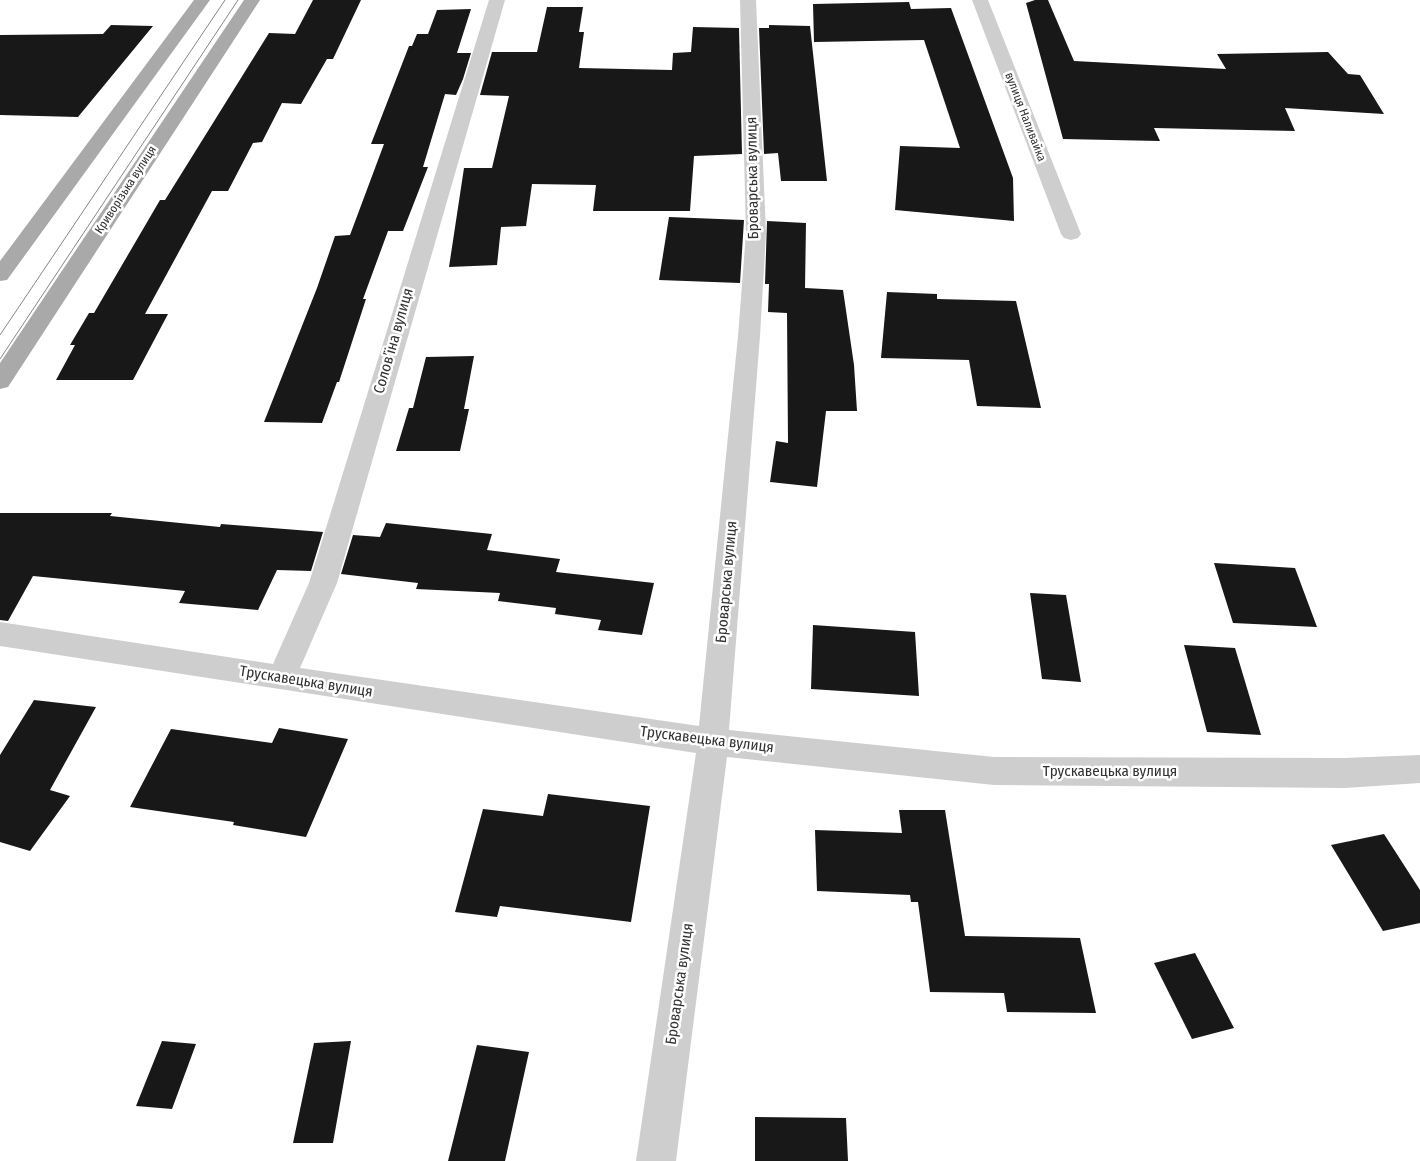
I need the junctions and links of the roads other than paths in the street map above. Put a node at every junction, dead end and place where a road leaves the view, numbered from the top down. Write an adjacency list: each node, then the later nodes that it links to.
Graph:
1 (202, 0): 7 (main road)
2 (252, 0): 8 (main road, Криворізька вулиця)
3 (497, 0): 10 (street, Соловʼїна вулиця)
4 (748, 0): 11 (street, Броварська вулиця)
5 (980, 0): 6 (street, вулиця Наливайка)
6 (1071, 234)
7 (0, 275)
8 (0, 381)
9 (0, 634): 10 (street, Трускавецька вулиця)
10 (281, 678): 11 (street, Трускавецька вулиця)
11 (712, 742): 12 (street, Трускавецька вулиця); 13 (street, Броварська вулиця)
12 (1420, 769)
13 (656, 1161)

